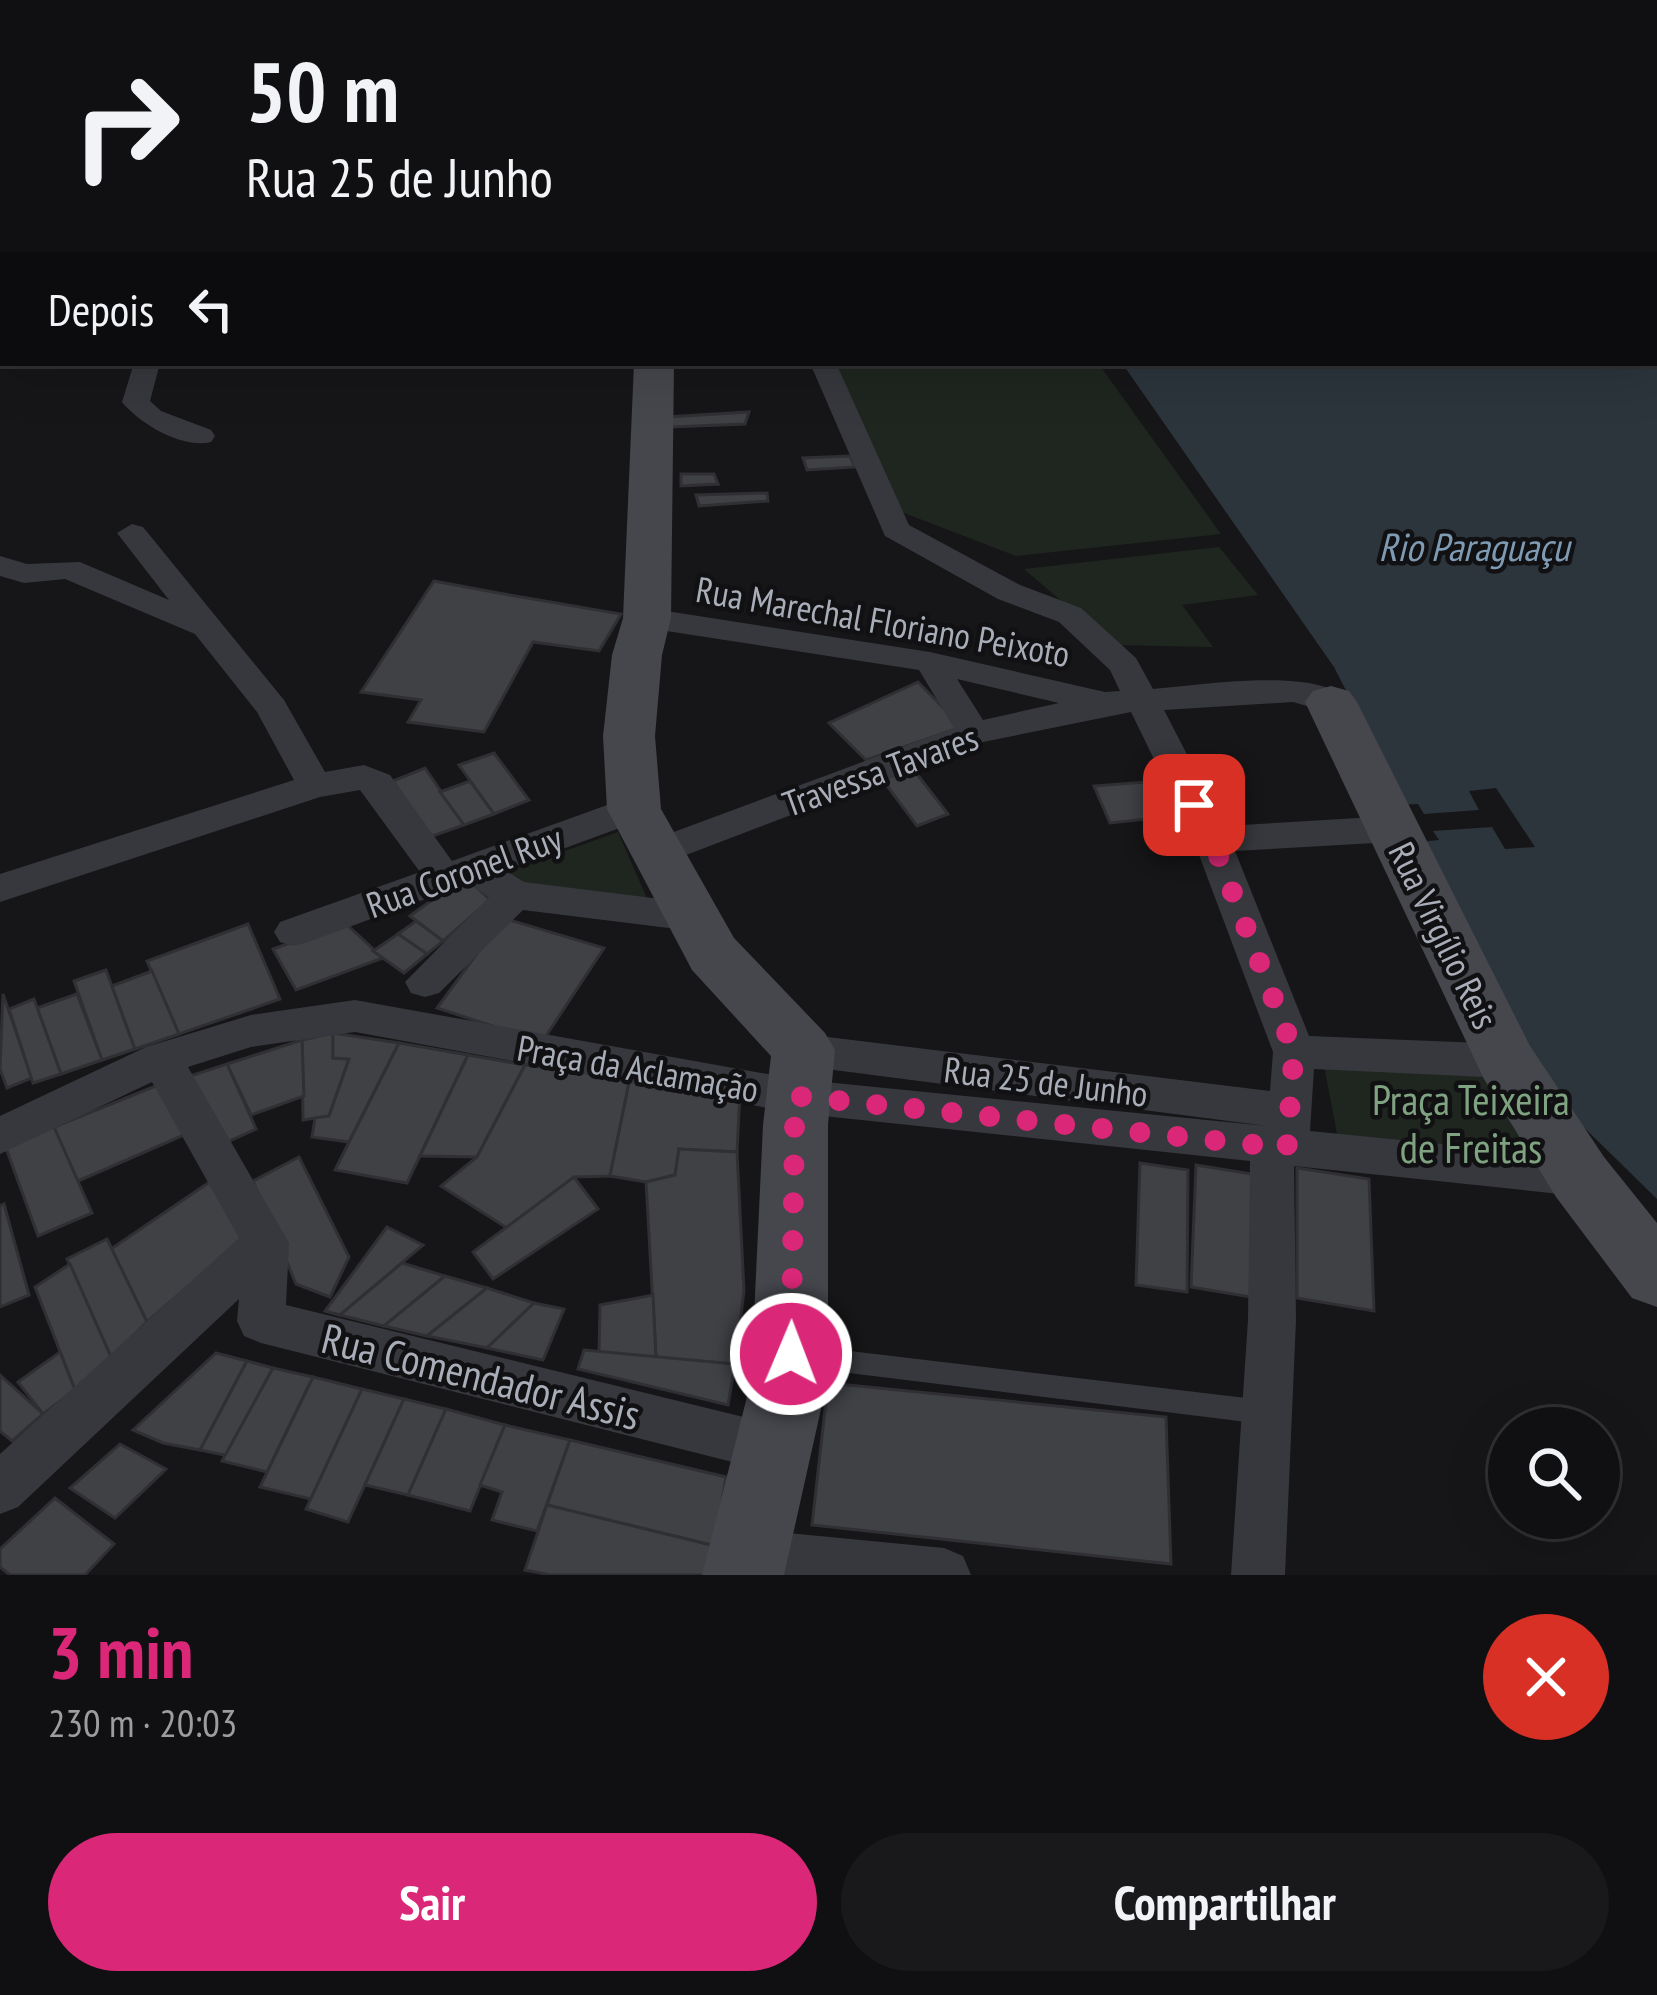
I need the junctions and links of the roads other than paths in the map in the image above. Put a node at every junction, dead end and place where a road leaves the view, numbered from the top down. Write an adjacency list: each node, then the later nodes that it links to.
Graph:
1 (146, 366): 4 (street)
2 (654, 366): 7 (street)
3 (824, 366): 11 (street)
4 (201, 436)
5 (132, 533): 8 (street)
6 (0, 565): 8 (street)
7 (647, 618): 9 (street, Rua Marechal Floriano Peixoto); 15 (street)
8 (208, 628): 13 (street)
9 (930, 662): 11 (street, Rua Marechal Floriano Peixoto); 12 (street)
10 (1331, 702): 11 (street); 14 (street, Rua Virgílio Reis)
11 (1122, 703): 12 (street, Travessa Tavares); 16 (street)
12 (974, 733): 15 (street, Travessa Tavares)
13 (315, 786): 17 (street); 18 (street)
14 (1392, 829): 16 (street); 25 (street, Rua Virgílio Reis)
15 (647, 830): 17 (street, Rua Coronel Ruy); 20 (street, Praça da Aclamação)
16 (1212, 839): 23 (street)
17 (460, 874): 19 (street); 21 (street, Rua Coronel Ruy)
18 (0, 888)
19 (515, 895): 20 (street); 22 (street)
20 (693, 917): 26 (street, Praça da Aclamação)
21 (294, 932)
22 (424, 982)
23 (1294, 1052): 25 (street); 28 (street)
24 (161, 1060): 26 (street, Praça da Aclamação); 27 (street, Praça da Aclamação); 30 (street)
25 (1506, 1061): 29 (street, Rua Virgílio Reis)
26 (799, 1073): 28 (street, Rua 25 de Junho); 34 (street)
27 (0, 1136)
28 (1282, 1136): 29 (street); 35 (street)
29 (1580, 1177): 31 (street, Rua Virgílio Reis)
30 (266, 1243): 32 (street); 33 (street)
31 (1657, 1276)
32 (197, 1308): 33 (street, Rua Comendador Assis); 37 (street)
33 (261, 1322): 36 (street, Rua Comendador Assis)
34 (791, 1354): 35 (lane); 36 (street)
35 (1267, 1413): 40 (street)
36 (776, 1449): 38 (street)
37 (0, 1489)
38 (744, 1565): 39 (street)
39 (944, 1575)
40 (1258, 1575)

